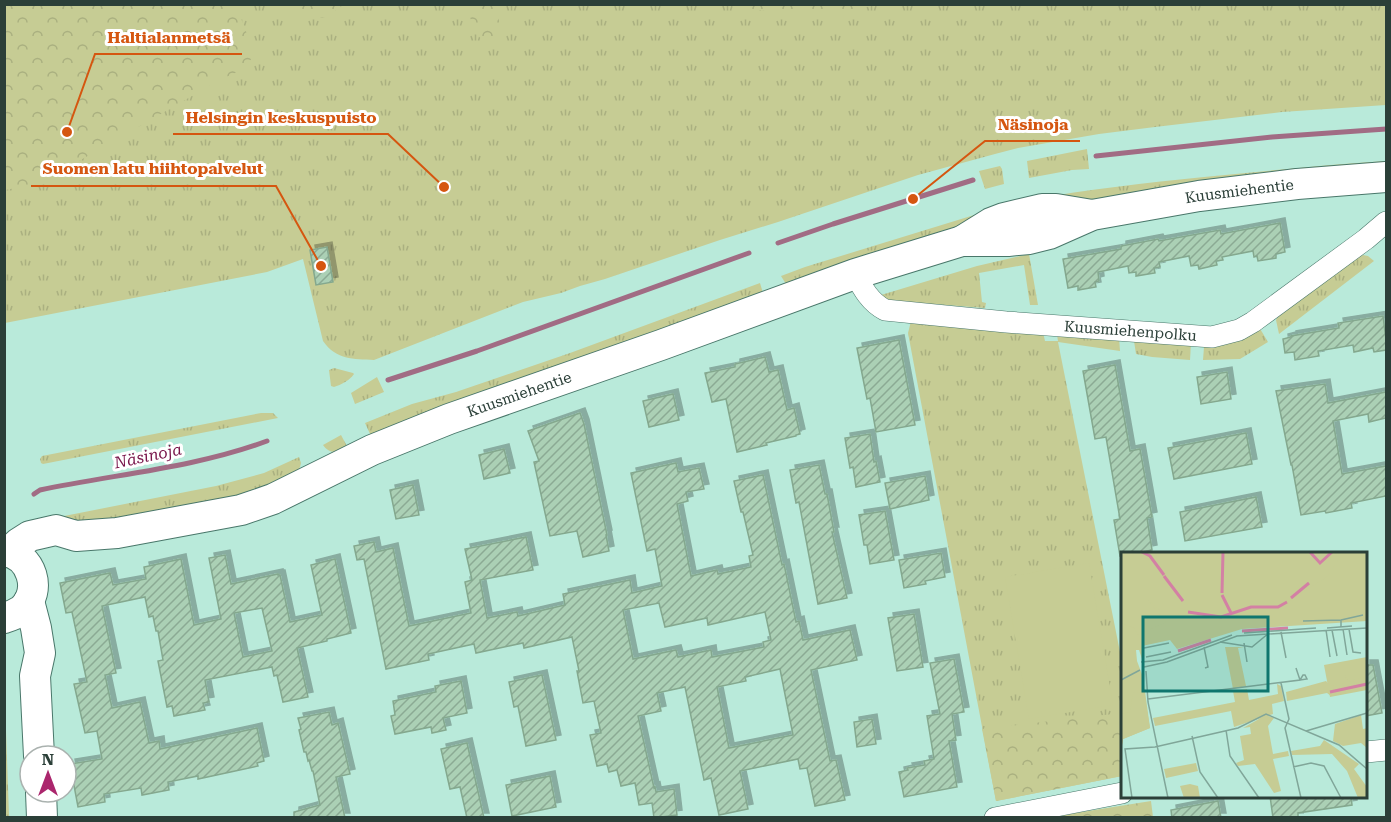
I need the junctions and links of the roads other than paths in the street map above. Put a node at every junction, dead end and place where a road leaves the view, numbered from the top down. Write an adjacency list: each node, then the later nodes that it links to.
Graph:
1 (1386, 177): 3 (main road, Kuusmiehentie)
2 (1386, 222): 3 (street, Kuusmiehenpolku)
3 (855, 274): 4 (main road, Kuusmiehentie)
4 (76, 536): 5 (main road, Kuusmiehentie); 6 (main road, Kuusmiehentie)
5 (7, 551): 6 (main road)
6 (18, 604): 7 (main road)
7 (38, 744)
8 (1386, 750): 9 (street)
9 (1367, 752)
10 (1121, 793): 11 (street)
11 (995, 818)

